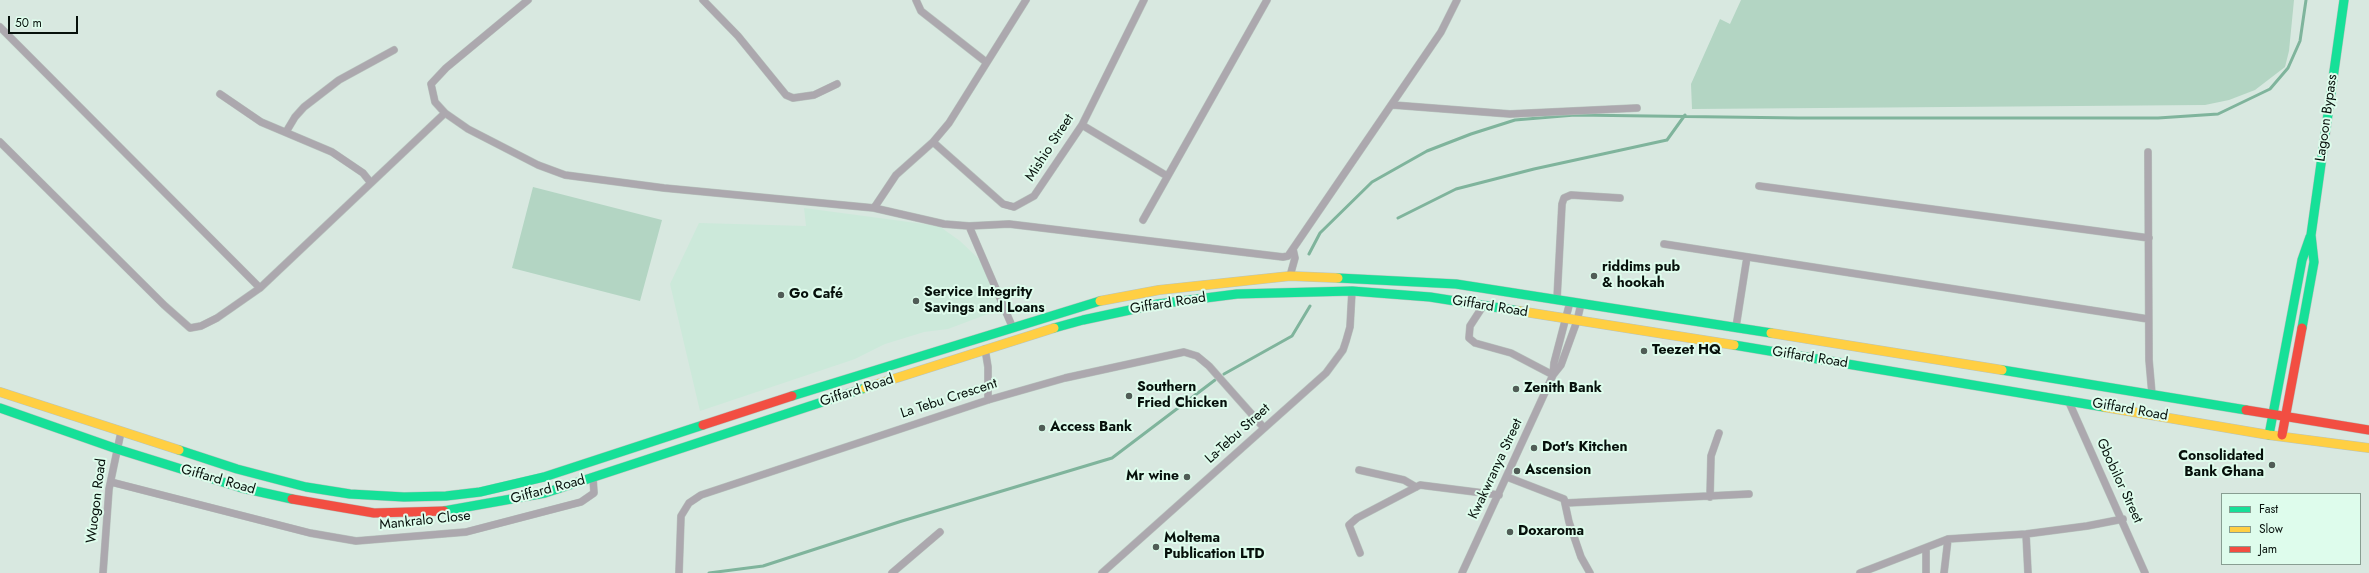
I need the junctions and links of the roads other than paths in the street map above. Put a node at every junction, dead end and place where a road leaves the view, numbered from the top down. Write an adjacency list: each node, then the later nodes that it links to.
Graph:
1 (528, 0): 16 (street)
2 (703, 0): 12 (street)
3 (916, 0): 11 (street)
4 (1026, 0): 11 (street)
5 (1144, 0): 17 (street, Mishio Street)
6 (1267, 0): 22 (street)
7 (1456, 0): 14 (street)
8 (2344, 0): 29 (main road, Lagoon Bypass)
9 (0, 27): 35 (street)
10 (394, 50): 18 (street)
11 (986, 62): 20 (street)
12 (837, 84)
13 (220, 94): 18 (street)
14 (1393, 105): 15 (street); 32 (street)
15 (1637, 108)
16 (445, 113): 23 (street); 26 (street)
17 (1082, 125): 20 (street, Mishio Street); 22 (street)
18 (286, 132): 23 (street)
19 (0, 142): 35 (street)
20 (933, 142): 26 (street)
21 (2148, 152): 30 (street)
22 (1167, 176): 27 (street)
23 (371, 183): 35 (street)
24 (1759, 186): 30 (street)
25 (1620, 198): 37 (street)
26 (874, 208): 28 (street)
27 (1144, 220)
28 (969, 226): 32 (street); 44 (street)
29 (2311, 235): 53 (main road, Lagoon Bypass); 54 (main road, Lagoon Bypass)
30 (2149, 238): 42 (street)
31 (1664, 244): 33 (street)
32 (1293, 249): 34 (street)
33 (1747, 257): 42 (street); 45 (street)
34 (1290, 276): 37 (main road, Giffard Road); 44 (main road, Giffard Road)
35 (260, 288)
36 (1352, 291): 40 (main road, Giffard Road); 46 (main road, Giffard Road); 55 (street, La-Tebu Street)
37 (1557, 299): 38 (main road, Giffard Road)
38 (1570, 302): 39 (main road, Giffard Road); 41 (street, Kwakwranya Street)
39 (1581, 304): 43 (street, Kwakwranya Street); 45 (main road, Giffard Road)
40 (1482, 306): 41 (main road, Giffard Road); 47 (street)
41 (1567, 319): 43 (main road, Giffard Road); 47 (street, Kwakwranya Street)
42 (2148, 320): 49 (street)
43 (1577, 321): 47 (street, Kwakwranya Street); 51 (main road, Giffard Road)
44 (1012, 326): 57 (main road, Giffard Road)
45 (1736, 327): 49 (main road, Giffard Road)
46 (986, 349): 50 (street); 65 (main road, Giffard Road)
47 (1553, 375): 64 (street, Kwakwranya Street)
48 (0, 392): 57 (main road, Giffard Road)
49 (2152, 394): 53 (main road, Giffard Road)
50 (988, 400): 55 (street, La Tebu Crescent); 79 (street, La Tebu Crescent)
51 (2068, 400): 59 (main road, Giffard Road); 72 (street, Gbobilor Street)
52 (0, 408): 62 (main road, Giffard Road)
53 (2273, 416): 54 (main road, Giffard Road); 59 (main road, Lagoon Bypass)
54 (2286, 417): 56 (main road, Giffard Road); 60 (main road, Lagoon Bypass)
55 (1264, 428): 81 (street, La-Tebu Street)
56 (2369, 430)
57 (121, 432): 62 (street, Wuogon Road)
58 (1719, 433): 70 (street)
59 (2268, 435): 60 (main road, Giffard Road)
60 (2282, 435): 61 (main road, Giffard Road)
61 (2369, 448)
62 (117, 449): 65 (main road, Giffard Road); 66 (street, Wuogon Road)
63 (1359, 470): 67 (street)
64 (1507, 477): 69 (street, Kwakwranya Street); 71 (street)
65 (593, 478): 66 (street, Mankralo Close)
66 (111, 482): 78 (street, Wuogon Road)
67 (1416, 487): 69 (street); 77 (street)
68 (1749, 494): 70 (street)
69 (1499, 495): 82 (street, Kwakwranya Street)
70 (1710, 497): 71 (street)
71 (1566, 503): 83 (street)
72 (2123, 519): 74 (street); 88 (street, Gbobilor Street)
73 (940, 532): 80 (street)
74 (2026, 534): 75 (street); 87 (street)
75 (1948, 539): 76 (street); 86 (street)
76 (1926, 548): 84 (street); 85 (street)
77 (1360, 553)
78 (104, 573)
79 (679, 573)
80 (892, 573)
81 (1102, 573)
82 (1462, 573)
83 (1590, 573)
84 (1860, 573)
85 (1926, 573)
86 (1944, 573)
87 (2028, 573)
88 (2145, 573)

